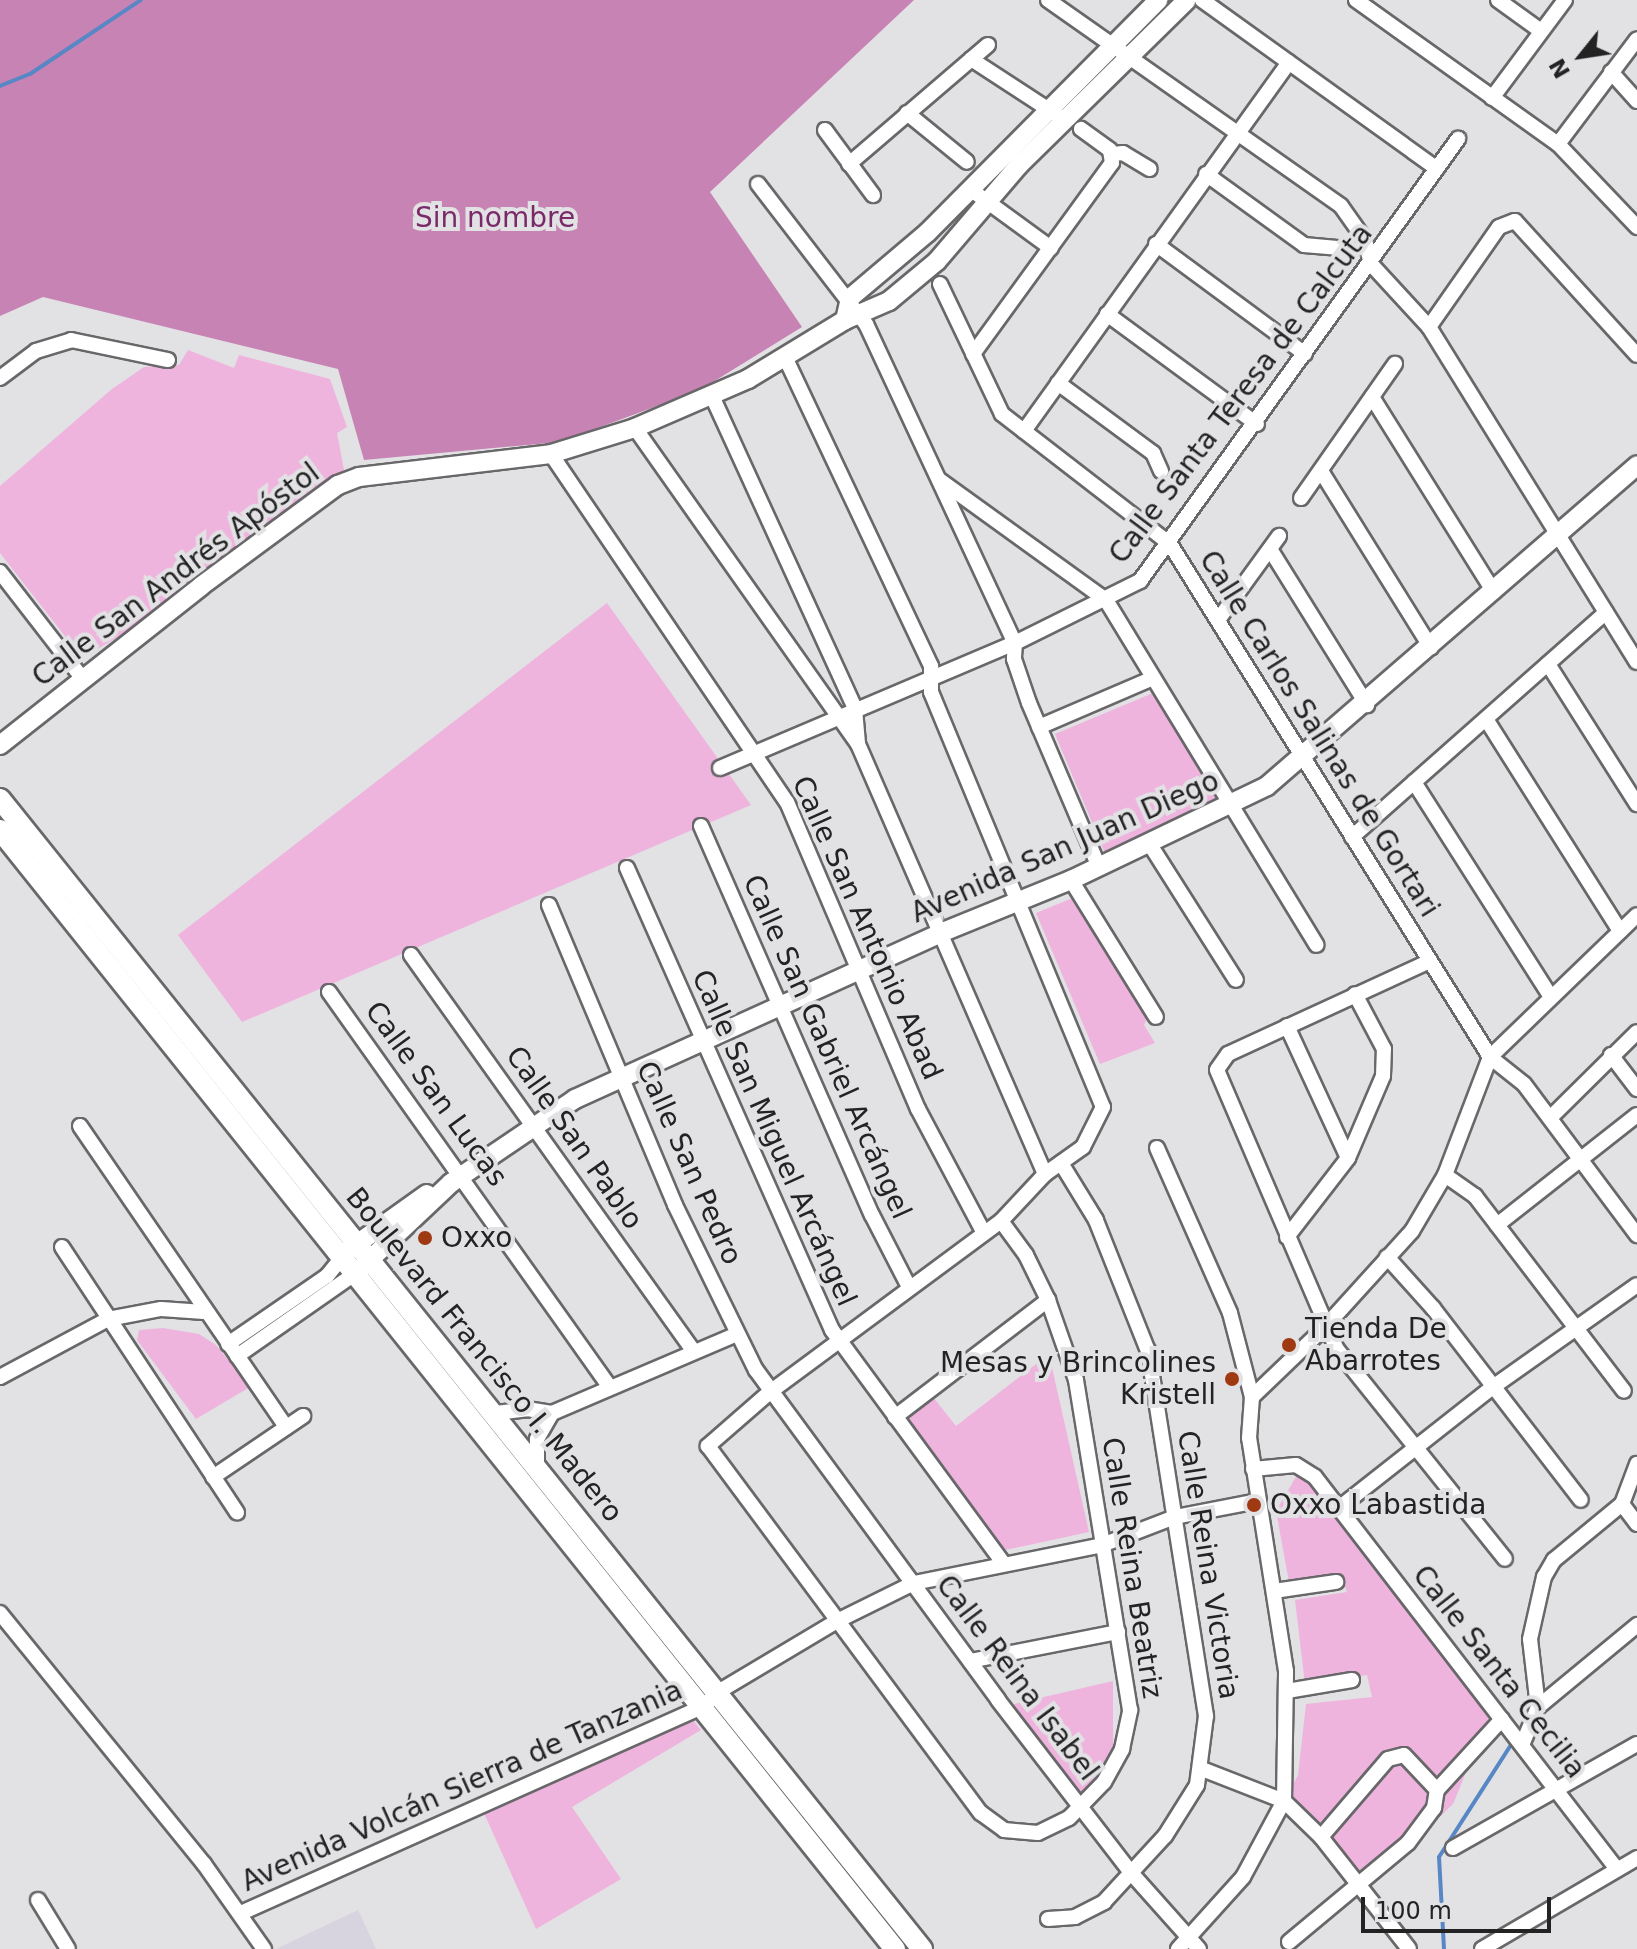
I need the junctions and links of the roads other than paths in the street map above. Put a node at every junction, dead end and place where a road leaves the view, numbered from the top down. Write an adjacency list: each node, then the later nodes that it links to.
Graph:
1 (1048, 0): 11 (street)
2 (1158, 0): 11 (street)
3 (1187, 0): 12 (street)
4 (1202, 0): 14 (street)
5 (1356, 0): 16 (street)
6 (1498, 0): 8 (street)
7 (1565, 0): 8 (street)
8 (1541, 31): 16 (street)
9 (1637, 39): 15 (street)
10 (988, 45): 13 (street)
11 (1113, 45): 12 (street); 19 (street)
12 (1129, 56): 19 (street); 22 (street)
13 (971, 59): 18 (street); 19 (street)
14 (1289, 62): 22 (street); 29 (street)
15 (1611, 72): 17 (street); 24 (street)
16 (1492, 98): 24 (street)
17 (1637, 101)
18 (907, 113): 26 (street); 27 (street)
19 (1056, 114): 32 (street); 34 (street, Calle San Andrés Apóstol)
20 (1081, 129): 25 (street)
21 (825, 130): 27 (street)
22 (1236, 131): 30 (street); 39 (street)
23 (1458, 139): 29 (street, Calle Santa Teresa de Calcuta)
24 (1558, 144): 35 (street)
25 (1113, 154): 28 (street); 37 (street)
26 (967, 162)
27 (849, 164): 33 (street)
28 (1150, 169)
29 (1437, 169): 39 (street, Calle Santa Teresa de Calcuta)
30 (1206, 174): 36 (street); 38 (street)
31 (758, 184): 41 (street)
32 (970, 189): 34 (street); 41 (street)
33 (873, 195)
34 (987, 201): 37 (street); 43 (street, Calle San Andrés Apóstol)
35 (1637, 227)
36 (1156, 244): 42 (street); 46 (street)
37 (1051, 248): 45 (street)
38 (1340, 248)
39 (1371, 264): 44 (street); 46 (street, Calle Santa Teresa de Calcuta)
40 (940, 284): 45 (street, Calle Carlos Salinas de Gortari)
41 (850, 298): 43 (street)
42 (1107, 314): 52 (street); 55 (street)
43 (854, 318): 48 (street, Calle San Andrés Apóstol); 62 (street)
44 (1429, 327): 47 (street); 64 (street)
45 (973, 354): 57 (street, Calle Carlos Salinas de Gortari)
46 (1305, 354): 55 (street, Calle Santa Teresa de Calcuta)
47 (1637, 355)
48 (785, 357): 53 (street, Calle San Andrés Apóstol); 78 (street)
49 (168, 360): 51 (street)
50 (1395, 364): 54 (street)
51 (0, 378)
52 (1058, 383): 57 (street); 60 (street)
53 (712, 396): 56 (street, Calle San Andrés Apóstol); 81 (street)
54 (1372, 397): 61 (street); 69 (street)
55 (1257, 424): 66 (street, Calle Santa Teresa de Calcuta)
56 (635, 428): 58 (street, Calle San Andrés Apóstol); 82 (street)
57 (1024, 431): 66 (street, Calle Carlos Salinas de Gortari)
58 (551, 454): 77 (street, Calle San Andrés Apóstol); 87 (street, Calle San Antonio Abad)
59 (1636, 469): 64 (street, Avenida San Juan Diego)
60 (1161, 471)
61 (1321, 471): 63 (street); 74 (street)
62 (939, 479): 70 (street); 73 (street)
63 (1301, 498)
64 (1559, 535): 69 (street, Avenida San Juan Diego); 71 (street)
65 (1279, 536): 67 (street)
66 (1170, 544): 70 (street, Calle Santa Teresa de Calcuta); 72 (street, Calle Carlos Salinas de Gortari)
67 (1270, 549): 72 (street); 80 (street)
68 (0, 572): 77 (street)
69 (1494, 592): 74 (street, Avenida San Juan Diego)
70 (1106, 600): 73 (street, Calle Santa Teresa de Calcuta); 79 (street)
71 (1606, 612): 75 (street); 76 (street)
72 (1218, 620): 88 (street, Calle Carlos Salinas de Gortari)
73 (1015, 643): 78 (street, Calle Santa Teresa de Calcuta); 84 (street)
74 (1431, 648): 80 (street, Avenida San Juan Diego)
75 (1637, 662)
76 (1548, 664): 83 (street); 92 (street)
77 (83, 679): 86 (street, Calle San Andrés Apóstol)
78 (931, 679): 81 (street, Calle Santa Teresa de Calcuta); 101 (street)
79 (1151, 679): 84 (street); 93 (street)
80 (1367, 705): 88 (street, Avenida San Juan Diego)
81 (855, 709): 82 (street, Calle Santa Teresa de Calcuta); 85 (street)
82 (835, 718): 85 (street); 87 (street, Calle Santa Teresa de Calcuta)
83 (1486, 719): 90 (street); 104 (street)
84 (1039, 727): 98 (street)
85 (858, 744): 105 (street)
86 (0, 745)
87 (755, 751): 89 (street, Calle Santa Teresa de Calcuta); 109 (street, Calle San Antonio Abad)
88 (1303, 760): 93 (street, Avenida San Juan Diego); 96 (street, Calle Carlos Salinas de Gortari)
89 (720, 768)
90 (1414, 782): 96 (street); 113 (street)
91 (0, 799): 139 (main road, Boulevard Francisco I. Madero)
92 (1637, 804)
93 (1229, 805): 97 (street, Avenida San Juan Diego); 106 (street)
94 (701, 826): 114 (street, Calle San Gabriel Arcángel)
95 (0, 830): 143 (main road, Boulevard Francisco I. Madero)
96 (1352, 837): 108 (street, Calle Carlos Salinas de Gortari)
97 (1149, 843): 98 (street, Avenida San Juan Diego); 110 (street)
98 (1099, 867): 100 (street, Avenida San Juan Diego)
99 (627, 868): 118 (street, Calle San Miguel Arcángel)
100 (1071, 880): 101 (street, Avenida San Juan Diego); 115 (street)
101 (1019, 901): 105 (street, Avenida San Juan Diego); 130 (street)
102 (549, 905): 121 (street, Calle San Pedro)
103 (1637, 915): 104 (street)
104 (1620, 931): 113 (street)
105 (938, 934): 109 (street, Avenida San Juan Diego); 131 (street)
106 (1317, 945)
107 (411, 955): 125 (street, Calle San Pablo)
108 (1430, 961): 112 (street); 120 (street, Calle Carlos Salinas de Gortari)
109 (859, 969): 114 (street, Avenida San Juan Diego); 136 (street, Calle San Antonio Abad)
110 (1236, 980)
111 (329, 992): 133 (street, Calle San Lucas)
112 (1355, 994): 116 (street); 128 (street)
113 (1549, 994): 120 (street)
114 (780, 1005): 118 (street, Avenida San Juan Diego); 145 (street, Calle San Gabriel Arcángel)
115 (1156, 1017)
116 (1287, 1026): 128 (street); 138 (street)
117 (1637, 1032): 119 (street)
118 (700, 1041): 121 (street, Avenida San Juan Diego); 152 (street, Calle San Miguel Arcángel)
119 (1611, 1055): 122 (street); 124 (street)
120 (1490, 1057): 124 (street, Calle Carlos Salinas de Gortari); 132 (street)
121 (622, 1077): 125 (street, Avenida San Juan Diego); 151 (street, Calle San Pedro)
122 (1637, 1089)
123 (1637, 1115): 129 (street)
124 (1550, 1118): 129 (street, Calle Carlos Salinas de Gortari)
125 (534, 1124): 133 (street, Avenida San Juan Diego); 154 (street, Calle San Pablo)
126 (80, 1126): 147 (street)
127 (1157, 1148): 160 (street)
128 (1348, 1158): 138 (street)
129 (1580, 1161): 135 (street); 137 (street, Calle Carlos Salinas de Gortari)
130 (1061, 1163): 131 (street); 177 (street, Calle Reina Victoria)
131 (1045, 1174): 134 (street)
132 (1445, 1175): 135 (street); 142 (street)
133 (458, 1179): 139 (street, Avenida San Juan Diego); 141 (street, Avenida San Juan Diego); 156 (street, Calle San Lucas)
134 (1001, 1221): 136 (street); 146 (street, Calle Reina Beatriz)
135 (1497, 1225): 150 (street)
136 (984, 1233): 145 (street)
137 (1637, 1235)
138 (1287, 1237): 149 (street)
139 (357, 1241): 141 (main road, Boulevard Francisco I. Madero); 143 (street, Avenida San Juan Diego)
140 (62, 1247): 148 (street)
141 (371, 1257): 143 (street, Avenida San Juan Diego); 161 (main road, Boulevard Francisco I. Madero)
142 (1387, 1257): 149 (street); 157 (street)
143 (347, 1267): 153 (street); 192 (main road, Boulevard Francisco I. Madero)
144 (1637, 1285): 150 (street)
145 (909, 1287): 152 (street)
146 (1048, 1300): 164 (street); 179 (street, Calle Reina Beatriz)
147 (204, 1312): 148 (street); 153 (street)
148 (108, 1319): 155 (street); 171 (street)
149 (1324, 1328): 160 (street); 167 (street)
150 (1576, 1329): 157 (street); 159 (street)
151 (737, 1334): 154 (street); 158 (street, Calle San Pedro)
152 (839, 1341): 158 (street); 164 (street, Calle San Miguel Arcángel)
153 (233, 1350): 165 (street)
154 (693, 1351): 156 (street)
155 (0, 1377)
156 (610, 1387): 162 (street)
157 (1493, 1387): 167 (street); 172 (street)
158 (771, 1391): 166 (street, Calle San Pedro); 186 (street, Calle Reina Beatriz)
159 (1624, 1391)
160 (1252, 1397): 170 (street)
161 (496, 1413): 162 (street); 168 (main road, Boulevard Francisco I. Madero)
162 (552, 1413): 168 (street)
163 (303, 1416): 165 (street)
164 (895, 1417): 181 (street, Calle San Miguel Arcángel)
165 (286, 1427): 171 (street)
166 (801, 1432): 183 (street, Calle Reina Isabel)
167 (1417, 1450): 175 (street); 180 (street)
168 (537, 1464): 192 (main road, Boulevard Francisco I. Madero)
169 (1637, 1464): 174 (street)
170 (1253, 1469): 173 (street); 175 (street, Calle Santa Cecilia)
171 (213, 1477): 176 (street)
172 (1581, 1500)
173 (1258, 1501): 177 (street, Avenida Volcán Sierra de Tanzania); 184 (street)
174 (1622, 1504): 178 (street); 193 (street)
175 (1339, 1508): 194 (street, Calle Santa Cecilia)
176 (237, 1512)
177 (1175, 1517): 179 (street, Avenida Volcán Sierra de Tanzania); 197 (street, Calle Reina Victoria)
178 (1637, 1524)
179 (1102, 1545): 181 (street, Avenida Volcán Sierra de Tanzania); 188 (street, Calle Reina Beatriz)
180 (1505, 1559)
181 (1004, 1564): 183 (street, Avenida Volcán Sierra de Tanzania)
182 (1336, 1582): 184 (street)
183 (914, 1583): 186 (street, Avenida Volcán Sierra de Tanzania); 189 (street, Calle Reina Isabel)
184 (1274, 1591): 191 (street)
185 (0, 1613): 209 (street)
186 (839, 1620): 192 (street, Avenida Volcán Sierra de Tanzania); 201 (street, Calle Reina Beatriz)
187 (1637, 1625): 193 (street)
188 (1118, 1632): 189 (street); 201 (street, Calle Reina Beatriz)
189 (970, 1661): 201 (street, Calle Reina Isabel)
190 (1352, 1680): 191 (street)
191 (1287, 1691): 200 (street)
192 (711, 1699): 209 (street, Avenida Volcán Sierra de Tanzania); 215 (main road, Boulevard Francisco I. Madero); 216 (main road, Boulevard Francisco I. Madero)
193 (1538, 1707): 196 (street)
194 (1502, 1719): 196 (street, Calle Santa Cecilia); 198 (street)
195 (1637, 1744): 199 (street)
196 (1522, 1745): 199 (street, Calle Santa Cecilia)
197 (1202, 1769): 200 (street); 206 (street, Calle Reina Victoria)
198 (1437, 1790): 202 (street); 207 (street)
199 (1558, 1790): 203 (street); 205 (street, Calle Santa Cecilia)
200 (1284, 1801): 202 (street); 212 (street)
201 (1080, 1807): 206 (street, Calle Reina Isabel)
202 (1321, 1837): 207 (street)
203 (1453, 1848)
204 (1637, 1858): 205 (street)
205 (1617, 1869): 218 (street)
206 (1133, 1875): 210 (street, Calle Reina Victoria); 212 (street, Calle Reina Isabel)
207 (1361, 1885): 211 (street); 217 (street)
208 (38, 1900): 213 (street)
209 (241, 1913): 214 (street)
210 (1048, 1919)
211 (1289, 1942)
212 (1189, 1946)
213 (68, 1949)
214 (264, 1949)
215 (895, 1949)
216 (922, 1949)
217 (1409, 1949)
218 (1482, 1949)

